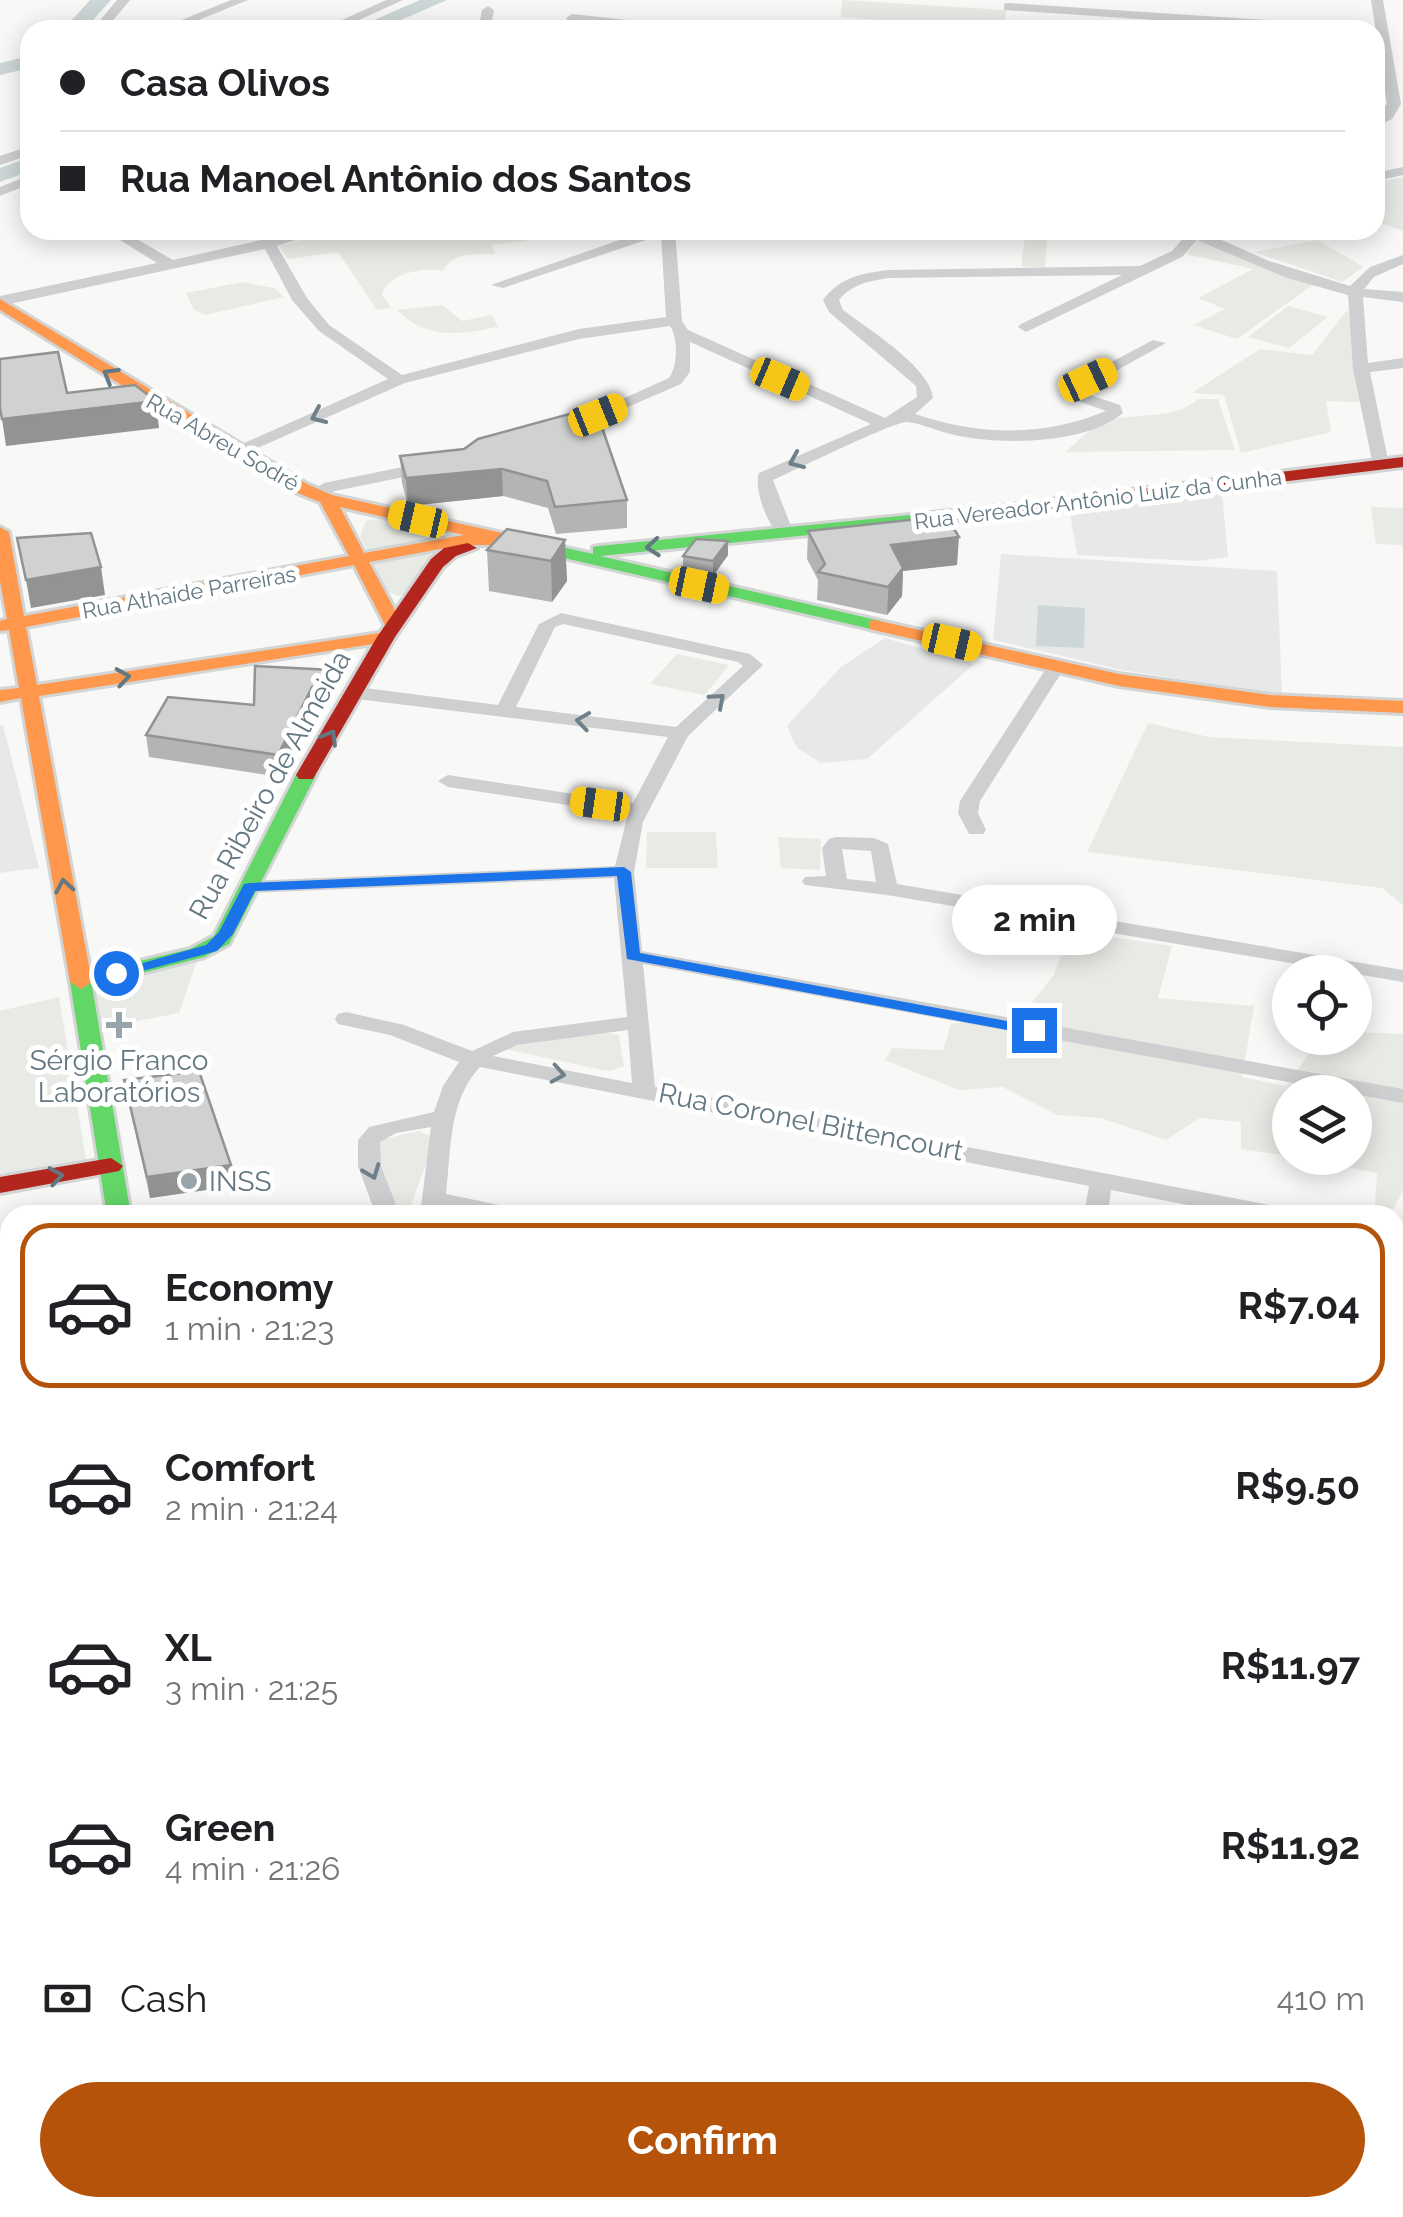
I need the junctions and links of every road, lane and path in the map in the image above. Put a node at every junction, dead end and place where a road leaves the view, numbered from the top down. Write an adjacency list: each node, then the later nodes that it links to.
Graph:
1 (124, 0): 6 (street)
2 (242, 0): 7 (street)
3 (396, 0): 8 (street)
4 (1008, 7): 10 (street)
5 (488, 10): 9 (street)
6 (107, 20)
7 (190, 20)
8 (349, 20)
9 (486, 20)
10 (1205, 20)
11 (1385, 84): 12 (street)
12 (1385, 117)
13 (128, 240): 21 (street)
14 (284, 240): 19 (street)
15 (635, 240): 23 (street)
16 (667, 240): 27 (street)
17 (1186, 240): 22 (street)
18 (1211, 240): 24 (street)
19 (269, 244): 21 (street); 34 (street)
20 (1403, 259): 24 (street)
21 (171, 265): 26 (street)
22 (1137, 270): 28 (street); 35 (street)
23 (498, 285)
24 (1355, 291): 25 (street); 33 (street)
25 (1403, 297)
26 (0, 303): 38 (main road, Rua Abreu Sodré, one-way to 26)
27 (679, 327): 30 (street); 31 (street); 34 (street)
28 (1026, 327)
29 (1158, 343): 35 (street)
30 (710, 349): 31 (street); 36 (street)
31 (683, 357): 37 (street)
32 (1403, 363): 33 (street)
33 (1361, 369): 40 (street)
34 (399, 380): 38 (street, one-way to 38)
35 (904, 416): 36 (street)
36 (884, 424): 43 (street, one-way to 43)
37 (551, 433)
38 (237, 452): 41 (main road, Rua Abreu Sodré)
39 (442, 464): 41 (street)
40 (1392, 464): 43 (main road, Rua Vereador Antônio Luiz da Cunha)
41 (321, 496): 44 (main road); 46 (main road, Rua Abreu Sodré)
42 (0, 532): 48 (main road)
43 (785, 534): 45 (main road, Rua Vereador Antônio Luiz da Cunha, one-way to 45)
44 (511, 540): 45 (main road); 46 (main road, Rua Athaíde Parreiras)
45 (554, 548): 47 (main road)
46 (362, 561): 48 (main road, Rua Athaíde Parreiras); 49 (main road, Rua Abreu Sodré)
47 (599, 563): 49 (main road, Rua Ribeiro de Almeida); 50 (main road)
48 (8, 625): 51 (main road)
49 (390, 631): 51 (main road, one-way to 49); 52 (main road, Rua Ribeiro de Almeida)
50 (1056, 667): 54 (main road); 59 (street)
51 (27, 692): 53 (main road); 67 (main road, one-way to 51)
52 (356, 693): 55 (street); 63 (main road, Rua Ribeiro de Almeida, one-way to 52)
53 (0, 696)
54 (1403, 707)
55 (505, 710): 56 (street, one-way to 55); 56 (street, one-way to 55)
56 (680, 733): 58 (street)
57 (448, 781): 58 (street)
58 (638, 809): 60 (street)
59 (976, 830)
60 (624, 872): 63 (street); 65 (street)
61 (836, 881): 62 (street); 64 (street); 64 (street)
62 (812, 882)
63 (250, 887): 67 (main road, Rua Ribeiro de Almeida)
64 (887, 889): 66 (street)
65 (632, 956): 69 (street); 72 (street)
66 (1403, 976)
67 (82, 982): 74 (main road)
68 (346, 1019): 70 (street, Rua Coronel Bittencourt)
69 (638, 1022): 70 (street); 71 (street)
70 (472, 1058): 71 (street, Rua Coronel Bittencourt, one-way to 71); 73 (street)
71 (644, 1089): 75 (street, Rua Coronel Bittencourt)
72 (1403, 1096)
73 (444, 1118): 78 (street, one-way to 78); 79 (street)
74 (111, 1166): 76 (main road, one-way to 74); 77 (main road)
75 (1102, 1180): 80 (street); 81 (street, Rua Coronel Bittencourt)
76 (0, 1185)
77 (117, 1205)
78 (384, 1205)
79 (434, 1205)
80 (1098, 1205)
81 (1229, 1205)

